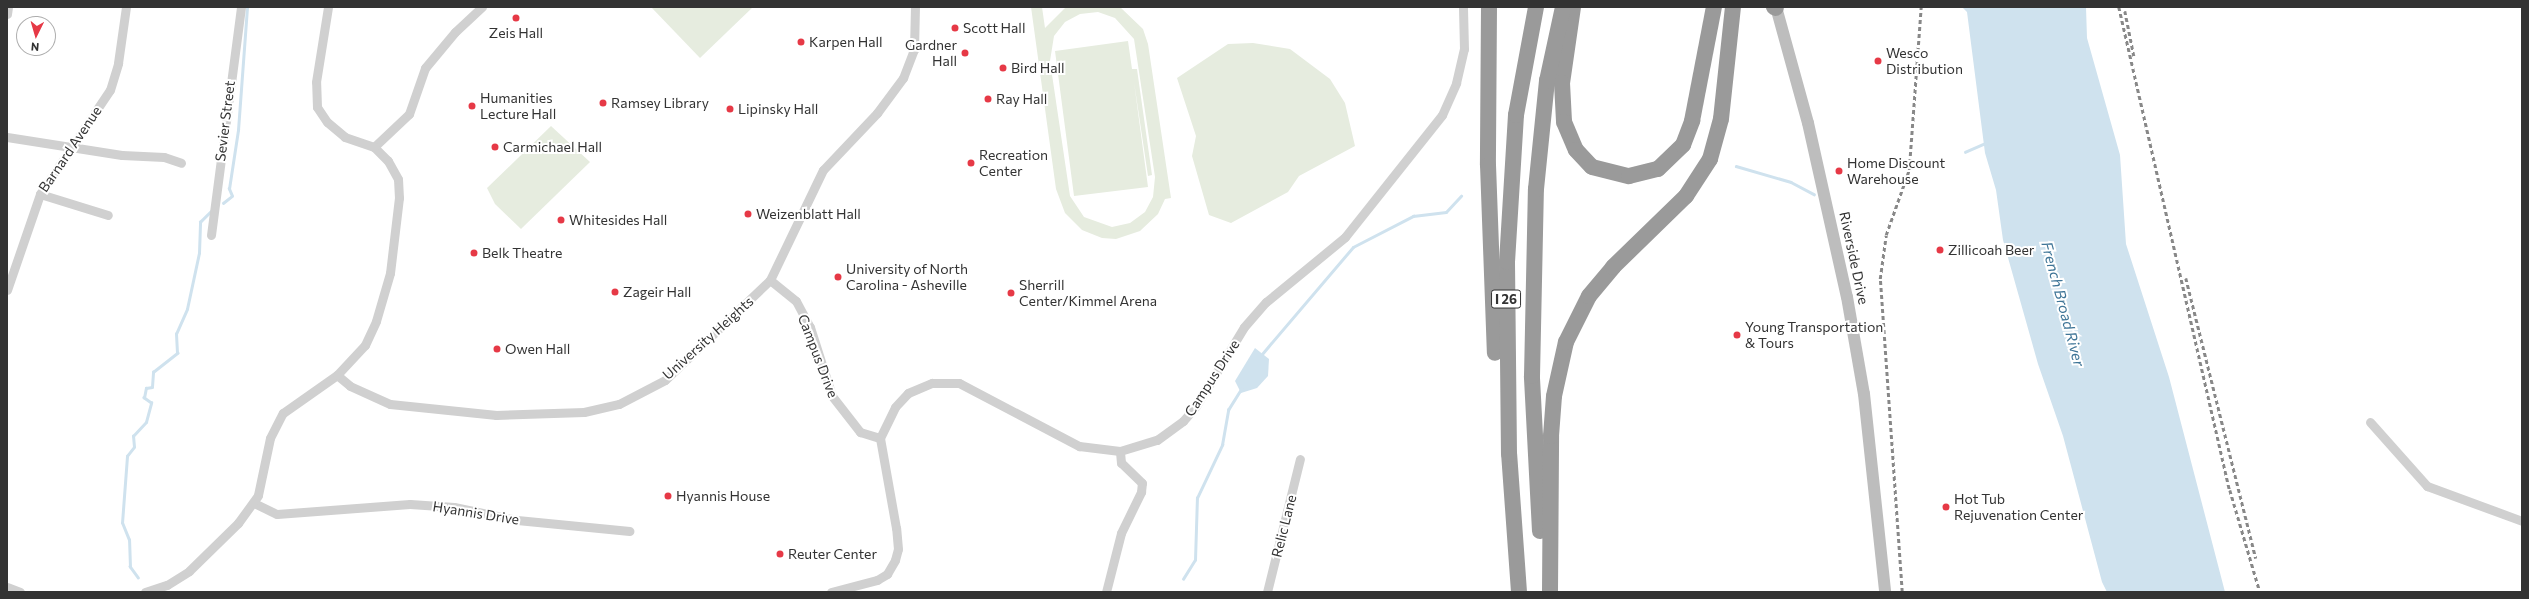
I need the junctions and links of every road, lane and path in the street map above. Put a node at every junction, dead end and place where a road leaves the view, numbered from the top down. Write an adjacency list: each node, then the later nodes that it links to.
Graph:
1 (8, 7): 15 (street)
2 (126, 7): 17 (street, Barnard Avenue)
3 (241, 7): 22 (street, Sevier Street)
4 (328, 7): 18 (street)
5 (482, 7): 18 (street)
6 (915, 7): 23 (street, University Heights)
7 (1463, 7): 28 (street, Campus Drive)
8 (1489, 7): 32 (highway)
9 (1536, 7): 32 (highway, I 26)
10 (1563, 7): 35 (highway, I 26)
11 (1573, 7): 12 (highway)
12 (1714, 7)
13 (1775, 7): 42 (main road, Riverside Drive)
14 (1735, 11): 35 (highway)
15 (7, 14)
16 (7, 137): 17 (street)
17 (71, 147): 19 (street); 20 (street, Barnard Avenue)
18 (374, 147): 25 (street)
19 (181, 163)
20 (40, 194): 21 (street); 24 (street, Barnard Avenue)
21 (108, 215)
22 (210, 235)
23 (770, 280): 25 (street, University Heights); 27 (street, Campus Drive)
24 (7, 290)
25 (337, 375): 30 (street)
26 (2370, 422): 31 (street)
27 (880, 438): 28 (street, Campus Drive); 38 (street)
28 (1120, 451): 39 (street)
29 (1300, 459): 40 (street, Relic Lane)
30 (254, 502): 33 (street, Hyannis Drive); 37 (street)
31 (2522, 521)
32 (1513, 528): 41 (highway, I 26)
33 (629, 531)
34 (7, 587): 36 (street)
35 (1550, 588)
36 (20, 592)
37 (145, 592)
38 (831, 592)
39 (1106, 592)
40 (1267, 592)
41 (1519, 592)
42 (1885, 592)

